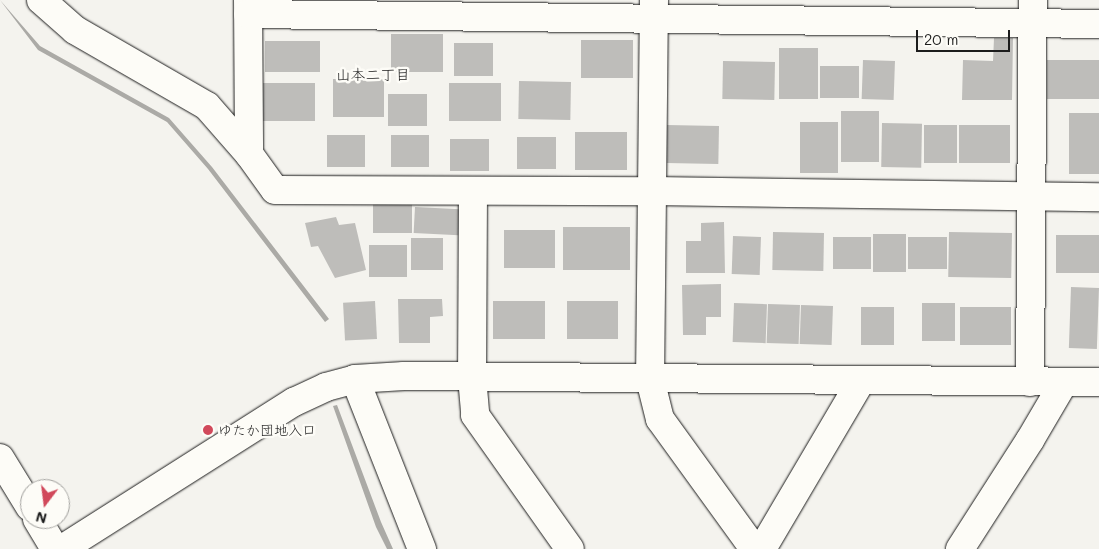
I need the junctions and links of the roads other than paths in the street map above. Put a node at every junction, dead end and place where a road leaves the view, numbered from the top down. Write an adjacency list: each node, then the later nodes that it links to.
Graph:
1 (42, 0): 6 (street)
2 (248, 7): 3 (street); 6 (street)
3 (654, 10): 4 (street); 8 (street)
4 (1033, 12): 5 (street); 9 (street)
5 (1099, 24)
6 (249, 154): 7 (street)
7 (473, 191): 8 (street); 11 (street)
8 (653, 191): 9 (street); 12 (street)
9 (1032, 196): 10 (street); 15 (street)
10 (1099, 197)
11 (472, 377): 12 (street); 13 (street); 24 (street)
12 (650, 378): 14 (street); 25 (street)
13 (356, 379): 22 (street); 23 (street)
14 (861, 381): 15 (street); 26 (street)
15 (1030, 382): 16 (street)
16 (1064, 382): 17 (street); 27 (street)
17 (1099, 382)
18 (0, 458): 19 (street)
19 (20, 491)
20 (43, 529): 21 (street)
21 (55, 549)
22 (62, 549)
23 (422, 549)
24 (570, 549)
25 (754, 549)
26 (762, 549)
27 (960, 549)

